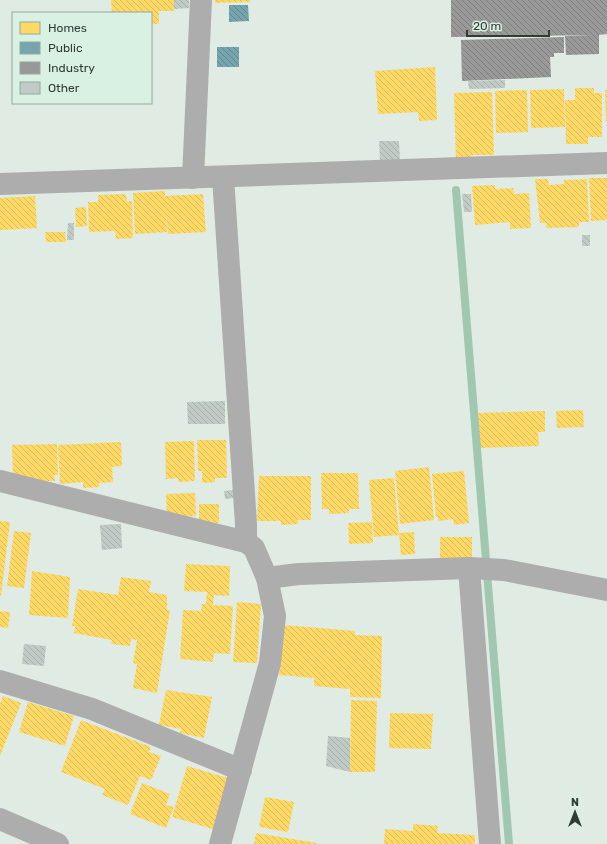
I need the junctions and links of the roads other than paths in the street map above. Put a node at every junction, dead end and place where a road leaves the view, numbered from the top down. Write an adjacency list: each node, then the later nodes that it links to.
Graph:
1 (201, 0): 4 (street)
2 (607, 164): 3 (street)
3 (223, 177): 4 (street); 7 (street)
4 (193, 178): 5 (street)
5 (0, 184)
6 (0, 481): 7 (street)
7 (246, 542): 9 (street)
8 (469, 568): 9 (street); 10 (street); 16 (street)
9 (267, 578): 12 (street)
10 (607, 590)
11 (0, 680): 12 (street)
12 (241, 770): 15 (street)
13 (0, 819): 14 (street)
14 (58, 844)
15 (220, 844)
16 (490, 844)

